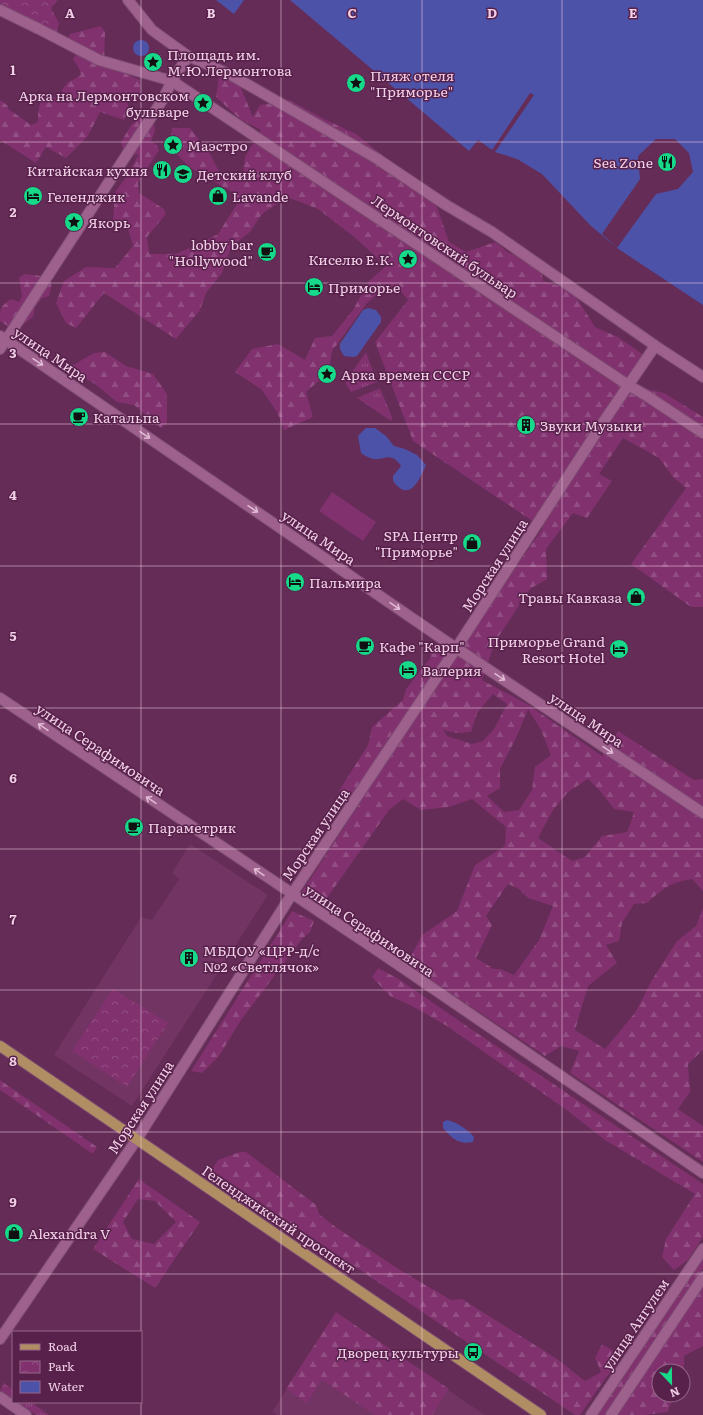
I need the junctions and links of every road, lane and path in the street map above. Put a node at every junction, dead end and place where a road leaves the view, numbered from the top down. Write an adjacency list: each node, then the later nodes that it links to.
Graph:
1 (128, 0): 3 (street)
2 (0, 10): 4 (street, Лермонтовский бульвар)
3 (188, 56): 4 (street); 6 (street)
4 (172, 81): 5 (street); 8 (street, Лермонтовский бульвар)
5 (2, 342): 10 (street, улица Мира, one-way to 10)
6 (655, 346): 7 (street); 8 (street, Морская улица)
7 (703, 376)
8 (628, 385): 9 (street, Лермонтовский бульвар); 10 (street, Морская улица)
9 (703, 433)
10 (457, 647): 12 (street, улица Мира, one-way to 12); 13 (street, Морская улица)
11 (0, 698): 13 (street, улица Серафимовича, one-way to 11)
12 (703, 813)
13 (292, 894): 15 (street, Морская улица); 16 (street, улица Серафимовича)
14 (0, 1046): 15 (main road, Геленджикский проспект)
15 (138, 1139): 19 (street, Морская улица); 22 (main road, Геленджикский проспект)
16 (703, 1173)
17 (703, 1249): 23 (street, улица Ангулем)
18 (703, 1277): 24 (street)
19 (0, 1339)
20 (0, 1397): 21 (street)
21 (26, 1415)
22 (541, 1415)
23 (590, 1415)
24 (611, 1415)

